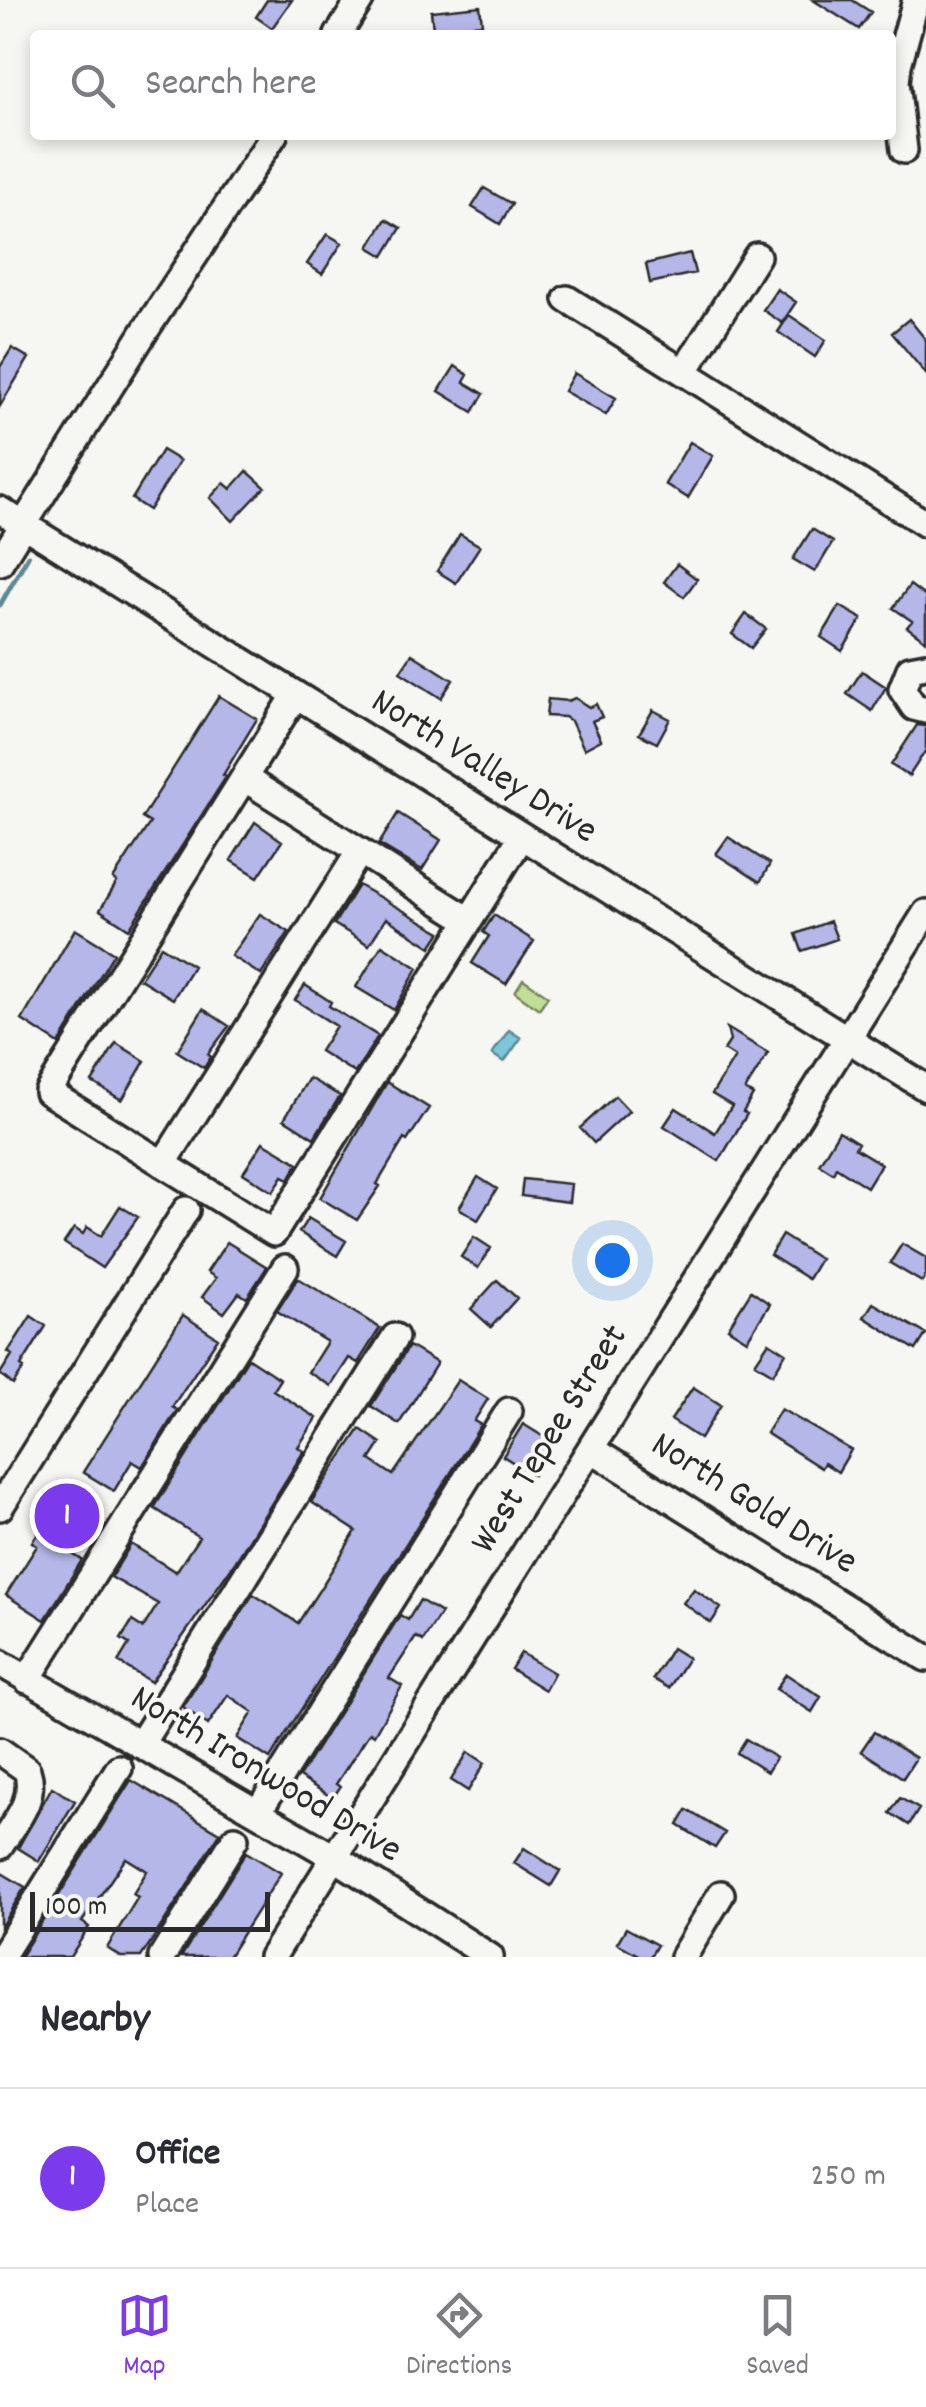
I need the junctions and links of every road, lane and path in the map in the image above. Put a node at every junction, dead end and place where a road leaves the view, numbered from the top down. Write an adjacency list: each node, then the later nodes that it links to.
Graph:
1 (360, 0): 3 (street)
2 (916, 0): 5 (street)
3 (341, 30)
4 (271, 140): 10 (street)
5 (904, 150)
6 (757, 256): 8 (street)
7 (567, 299): 8 (street)
8 (684, 372): 11 (street)
9 (0, 510): 10 (street, North Valley Drive)
10 (23, 524): 12 (street); 14 (street, North Valley Drive)
11 (926, 524)
12 (0, 562)
13 (926, 666): 15 (street)
14 (296, 696): 16 (street); 17 (street, North Valley Drive)
15 (926, 710)
16 (244, 778): 18 (street); 23 (street)
17 (522, 836): 20 (street); 21 (street, North Valley Drive)
18 (360, 851): 20 (street); 23 (street)
19 (926, 912): 21 (street, West Tepee Street)
20 (470, 920): 23 (street)
21 (847, 1038): 22 (street, North Valley Drive); 28 (street, West Tepee Street)
22 (926, 1088)
23 (163, 1164)
24 (186, 1210): 29 (street)
25 (285, 1268): 32 (street)
26 (395, 1337): 33 (street)
27 (509, 1411): 36 (street)
28 (591, 1449): 30 (street, North Gold Drive); 39 (street, West Tepee Street)
29 (0, 1507)
30 (926, 1658)
31 (0, 1663): 32 (street, North Ironwood Drive)
32 (27, 1680): 33 (street, North Ironwood Drive)
33 (140, 1745): 36 (street, North Ironwood Drive)
34 (0, 1750): 38 (street)
35 (119, 1768): 41 (street)
36 (258, 1812): 39 (street, North Ironwood Drive)
37 (235, 1839): 42 (street)
38 (0, 1846)
39 (334, 1857): 43 (street, West Tepee Street); 44 (street, North Ironwood Drive)
40 (721, 1894): 45 (street)
41 (1, 1957)
42 (162, 1957)
43 (272, 1957)
44 (490, 1957)
45 (683, 1957)

